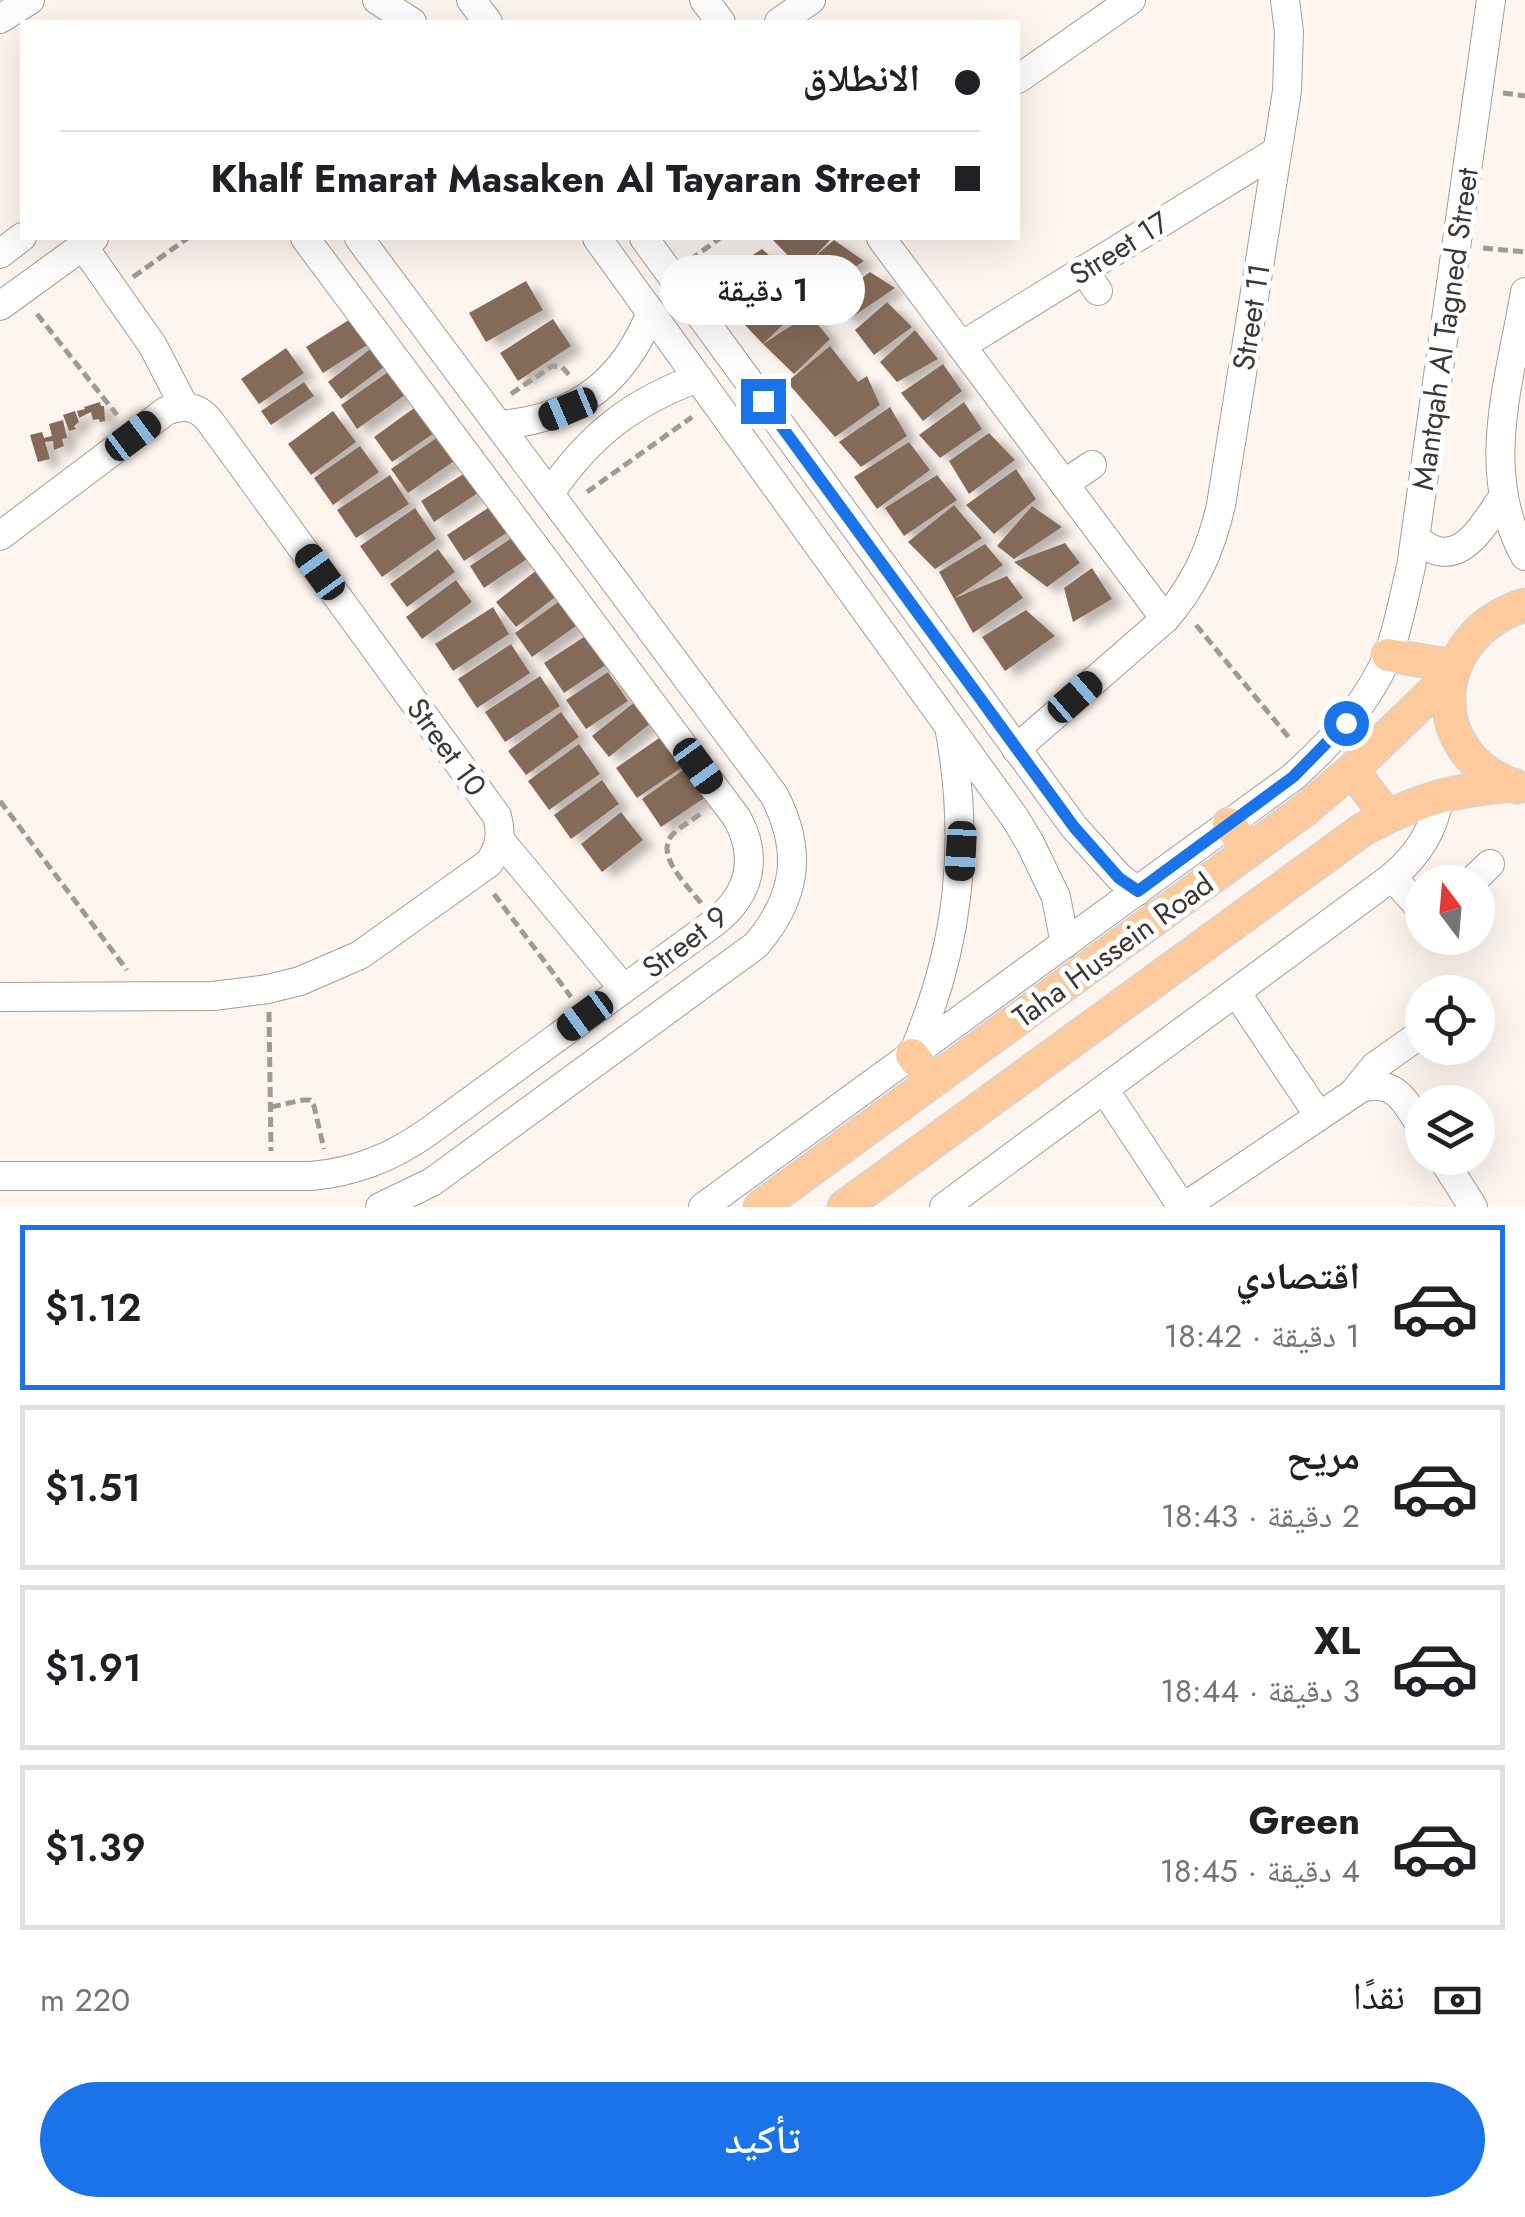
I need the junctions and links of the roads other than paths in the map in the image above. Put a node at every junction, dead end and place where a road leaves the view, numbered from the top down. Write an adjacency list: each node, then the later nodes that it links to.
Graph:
1 (30, 0): 8 (street)
2 (377, 0): 9 (street)
3 (704, 0): 10 (street)
4 (811, 0): 11 (street)
5 (1285, 0): 13 (street, Street 11)
6 (1491, 0): 34 (street, Mantqah Al Tagned Street)
7 (1116, 4): 12 (street)
8 (0, 19)
9 (409, 20)
10 (719, 20)
11 (782, 20)
12 (1020, 77)
13 (1277, 151): 25 (street, Street 17); 37 (street, Street 11)
14 (20, 239): 21 (street)
15 (306, 240): 42 (street, Street 9)
16 (360, 240): 28 (street, Street 9)
17 (598, 240): 24 (street)
18 (645, 240): 43 (street)
19 (882, 240): 25 (street)
20 (88, 242): 23 (street); 27 (street)
21 (0, 254)
22 (1525, 292): 31 (street)
23 (10, 299)
24 (651, 312): 26 (street); 28 (street)
25 (961, 346): 30 (street)
26 (706, 389): 32 (street); 41 (street)
27 (184, 406): 33 (street); 51 (street, Street 10)
28 (494, 418): 32 (street, Street 9)
29 (1092, 464): 30 (street)
30 (1064, 484): 37 (street)
31 (1503, 497): 34 (street); 35 (street)
32 (556, 501): 40 (street, Street 9)
33 (0, 536)
34 (1416, 538): 38 (street, Mantqah Al Tagned Street)
35 (1525, 556)
36 (1525, 604): 39 (main road, Taha Hussein Road)
37 (1172, 612): 43 (street, Street 11)
38 (1388, 655): 39 (main road); 50 (street, Mantqah Al Tagned Street)
39 (1453, 671): 44 (main road, Taha Hussein Road); 45 (main road)
40 (710, 708): 42 (street); 68 (street, Street 9)
41 (948, 726): 49 (street); 61 (street)
42 (675, 734): 57 (street, Street 9)
43 (1016, 748): 46 (street)
44 (1352, 770): 48 (main road); 52 (main road, Taha Hussein Road)
45 (1519, 787): 47 (main road, Taha Hussein Road)
46 (1049, 793): 49 (street); 54 (street)
47 (1440, 796): 48 (main road, Taha Hussein Road); 53 (street)
48 (1387, 816): 76 (main road, Taha Hussein Road)
49 (1015, 818): 56 (street)
50 (1229, 824): 52 (main road); 54 (street, Mantqah Al Tagned Street)
51 (500, 840): 57 (street, Street 10); 59 (street)
52 (1249, 850): 62 (main road, Taha Hussein Road)
53 (1392, 877): 55 (street); 58 (street)
54 (1138, 891): 56 (street, Mantqah Al Tagned Street)
55 (1405, 891)
56 (1065, 944): 61 (street, Mantqah Al Tagned Street)
57 (623, 988): 64 (street, Street 9)
58 (1236, 992): 63 (street); 67 (street)
59 (0, 997)
60 (1405, 1045): 65 (street)
61 (912, 1054): 62 (main road); 74 (street, Mantqah Al Tagned Street)
62 (933, 1081): 75 (main road, Taha Hussein Road)
63 (1104, 1089): 72 (street); 77 (street)
64 (484, 1090): 68 (street); 70 (street, Street 9)
65 (1353, 1094): 66 (street); 67 (street)
66 (1405, 1103)
67 (1318, 1116): 71 (street)
68 (511, 1124): 73 (street, Street 9)
69 (1453, 1175): 78 (street)
70 (0, 1176)
71 (1209, 1198): 77 (street)
72 (962, 1202)
73 (380, 1207)
74 (703, 1207)
75 (760, 1207)
76 (844, 1207)
77 (1183, 1207)
78 (1473, 1207)

